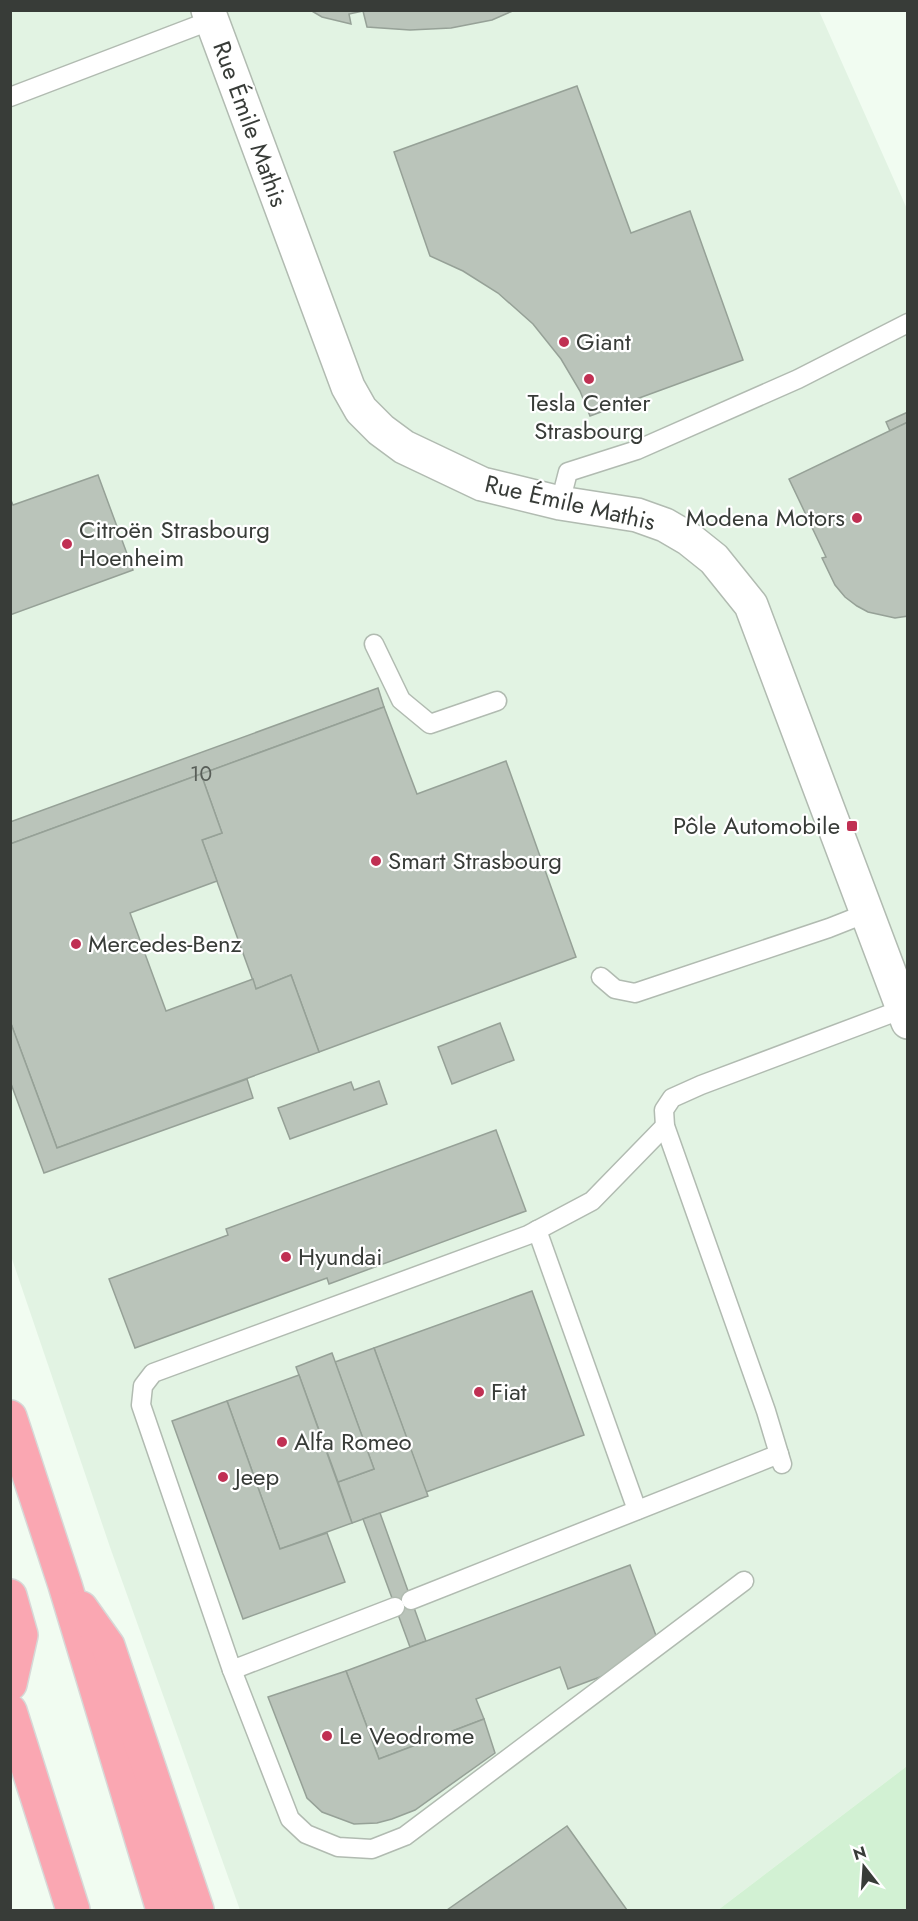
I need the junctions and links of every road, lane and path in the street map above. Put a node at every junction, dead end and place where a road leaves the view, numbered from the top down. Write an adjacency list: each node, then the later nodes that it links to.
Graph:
1 (210, 15): 2 (lane); 4 (street, Rue Émile Mathis)
2 (10, 97)
3 (908, 323): 4 (lane)
4 (560, 503): 7 (street, Rue Émile Mathis)
5 (374, 644): 6 (lane)
6 (497, 701)
7 (867, 913): 8 (lane); 9 (street, Rue Émile Mathis)
8 (601, 977)
9 (905, 1015): 10 (lane)
10 (665, 1126): 11 (lane); 13 (lane)
11 (537, 1230): 13 (lane); 17 (lane)
12 (10, 1417): 15 (highway)
13 (637, 1510): 17 (lane)
14 (744, 1581): 17 (lane)
15 (65, 1585): 21 (highway); 22 (highway)
16 (10, 1596): 18 (highway)
17 (232, 1670)
18 (10, 1684)
19 (10, 1711): 20 (highway)
20 (73, 1911)
21 (163, 1911)
22 (197, 1911)

